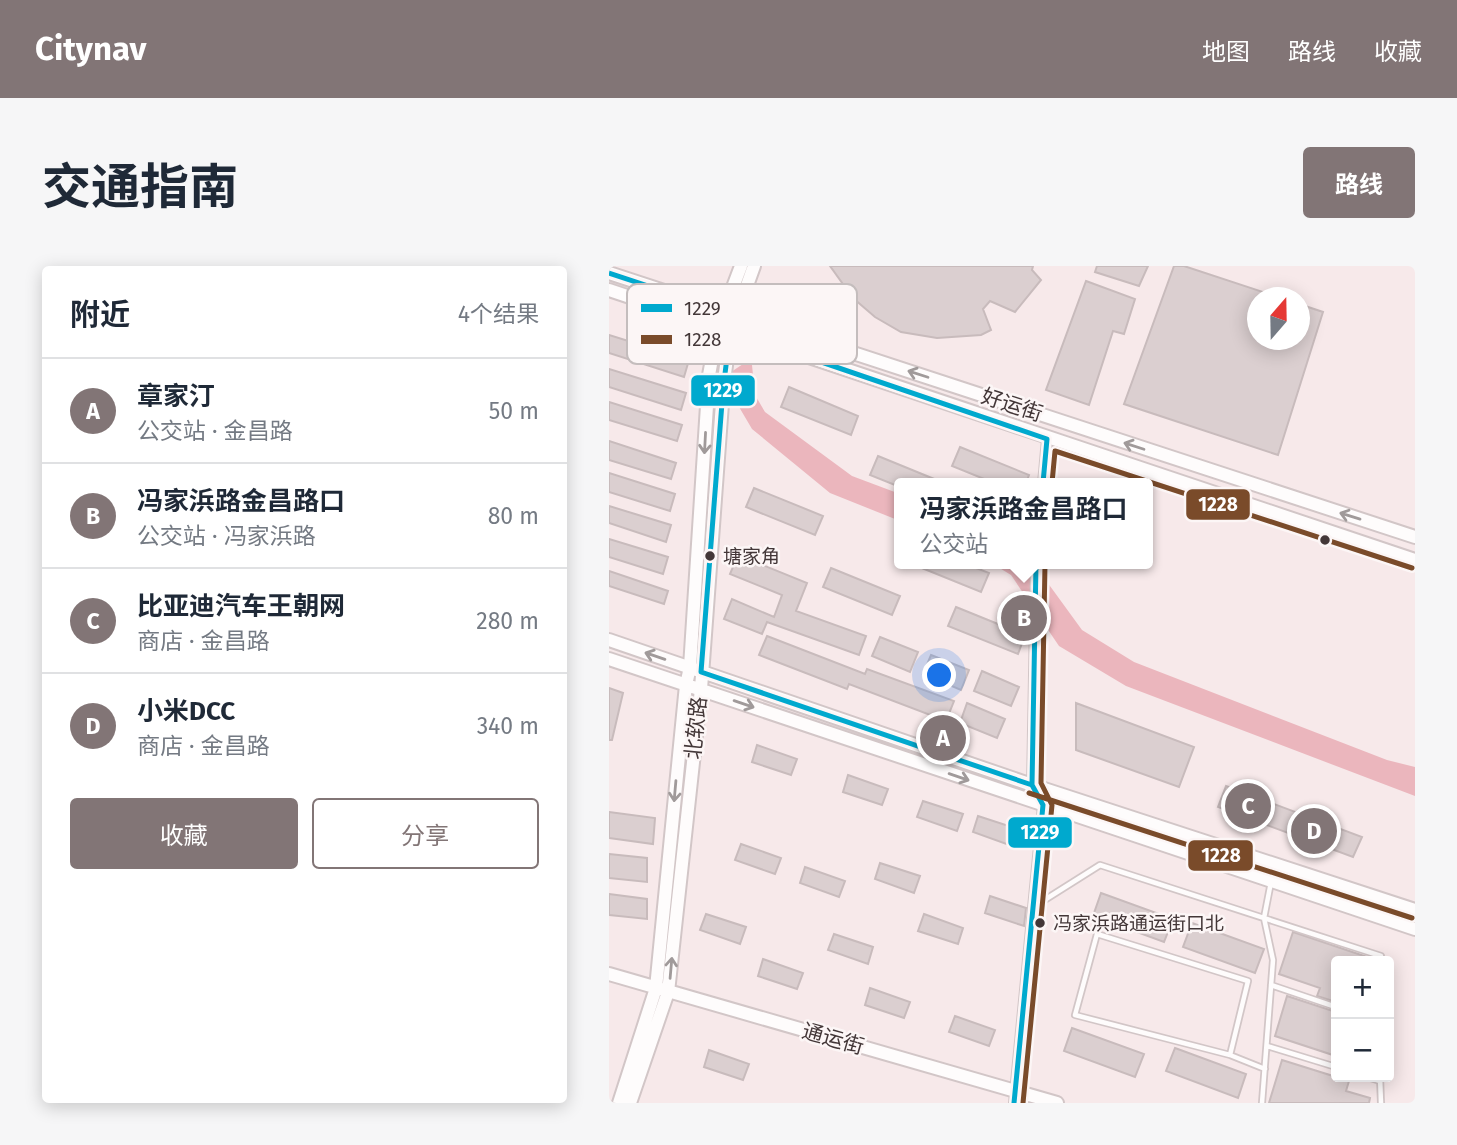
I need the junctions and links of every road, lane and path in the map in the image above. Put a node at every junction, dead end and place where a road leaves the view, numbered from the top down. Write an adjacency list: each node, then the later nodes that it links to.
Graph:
1 (741, 266): 5 (street, 北软路)
2 (754, 266): 6 (street, 北软路)
3 (609, 273): 4 (street, 好运街)
4 (642, 284)
5 (737, 284)
6 (745, 284)
7 (609, 290): 8 (street, 好运街)
8 (627, 296)
9 (857, 355): 14 (street, 好运街, one-way to 9)
10 (721, 364): 19 (street, 北软路)
11 (825, 364): 12 (street, 好运街)
12 (1047, 439): 13 (street); 15 (street, 好运街)
13 (1043, 478)
14 (1415, 537)
15 (1415, 561)
16 (1036, 569): 22 (street)
17 (609, 640): 19 (street, one-way to 17)
18 (609, 659): 20 (street)
19 (696, 670): 20 (street, 北软路); 21 (street, 北软路); 22 (street)
20 (685, 685): 21 (street); 32 (street, 北软路, one-way to 32)
21 (701, 689): 23 (street, one-way to 23); 32 (street, 北软路, one-way to 21)
22 (1032, 785): 23 (street); 26 (street)
23 (1043, 805): 24 (street); 25 (street)
24 (1271, 881): 27 (lane); 28 (street)
25 (1033, 907): 27 (lane); 39 (street)
26 (1415, 910)
27 (1265, 918): 29 (lane); 31 (lane)
28 (1415, 929)
29 (1381, 956)
30 (609, 974): 32 (street, 通运街)
31 (1271, 985): 33 (lane); 34 (lane)
32 (662, 990): 39 (street, 通运街); 40 (street, 北软路); 41 (street, 北软路)
33 (1331, 1005)
34 (1267, 1045): 36 (lane); 37 (lane)
35 (1230, 1055): 35 (lane); 37 (lane)
36 (1331, 1065)
37 (1265, 1069): 43 (lane)
38 (1380, 1082): 44 (lane)
39 (1015, 1097): 42 (street, 通运街)
40 (619, 1103)
41 (630, 1103)
42 (1057, 1103)
43 (1262, 1103)
44 (1381, 1103)

